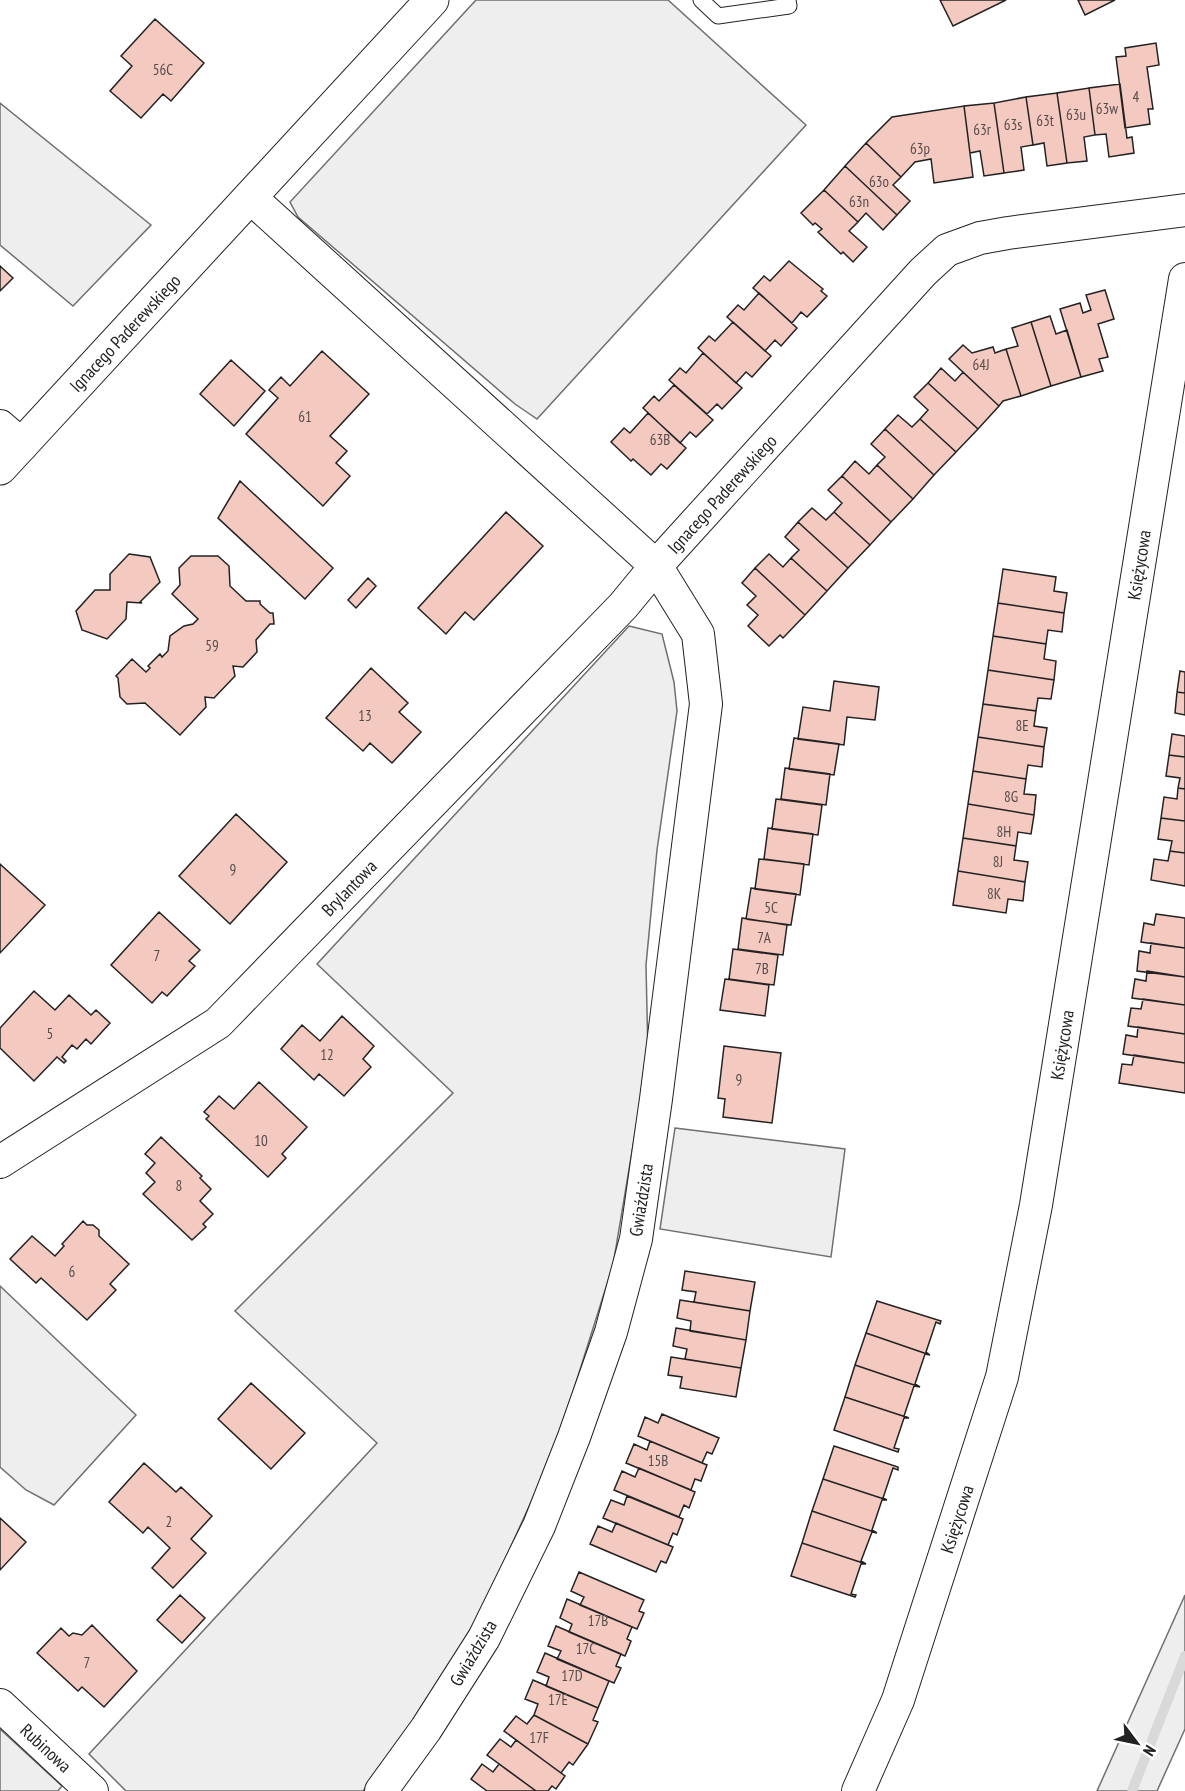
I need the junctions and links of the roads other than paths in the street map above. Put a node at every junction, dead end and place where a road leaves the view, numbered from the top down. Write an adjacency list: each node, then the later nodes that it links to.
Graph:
1 (432, 0): 4 (street, Ignacego Paderewskiego)
2 (700, 0): 3 (lane)
3 (788, 0)
4 (250, 197): 7 (street, Ignacego Paderewskiego); 8 (street, Ignacego Paderewskiego)
5 (1185, 210): 8 (street, Ignacego Paderewskiego)
6 (1185, 279): 13 (street, Księżycowa)
7 (7, 446)
8 (656, 566): 9 (street, Brylantowa); 12 (street, Gwiaździsta)
9 (0, 1162)
10 (0, 1705): 11 (street, Rubinowa)
11 (92, 1791)
12 (381, 1791)
13 (858, 1791)

